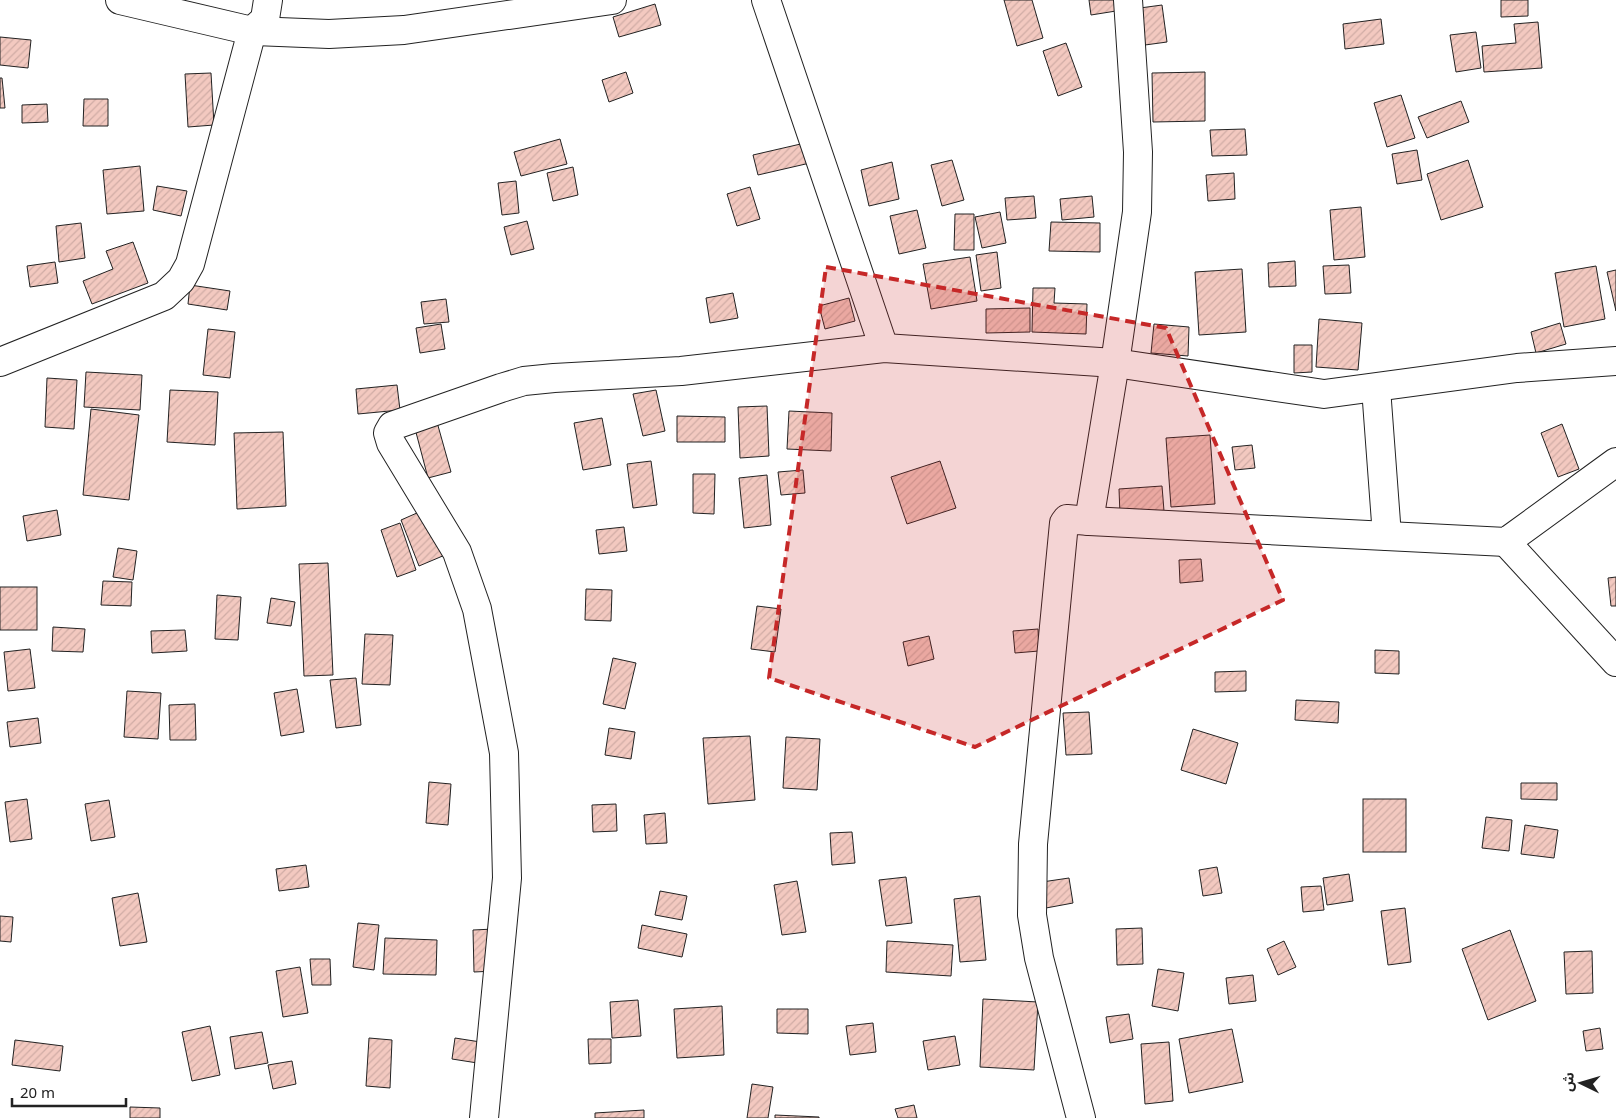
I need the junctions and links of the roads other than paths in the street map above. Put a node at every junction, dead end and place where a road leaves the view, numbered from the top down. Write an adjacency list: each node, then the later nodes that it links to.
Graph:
1 (120, 0): 6 (street)
2 (268, 0): 6 (street)
3 (612, 0): 6 (street)
4 (766, 0): 7 (street)
5 (1128, 0): 10 (street)
6 (252, 31): 9 (street)
7 (884, 348): 10 (street); 17 (street)
8 (1616, 361): 11 (street)
9 (0, 362)
10 (1115, 363): 11 (street); 13 (street)
11 (1376, 388): 14 (street)
12 (1616, 462): 15 (street)
13 (1089, 521): 14 (street); 18 (street)
14 (1387, 536): 15 (street)
15 (1506, 542): 16 (street)
16 (1616, 662)
17 (484, 1118)
18 (1081, 1118)

